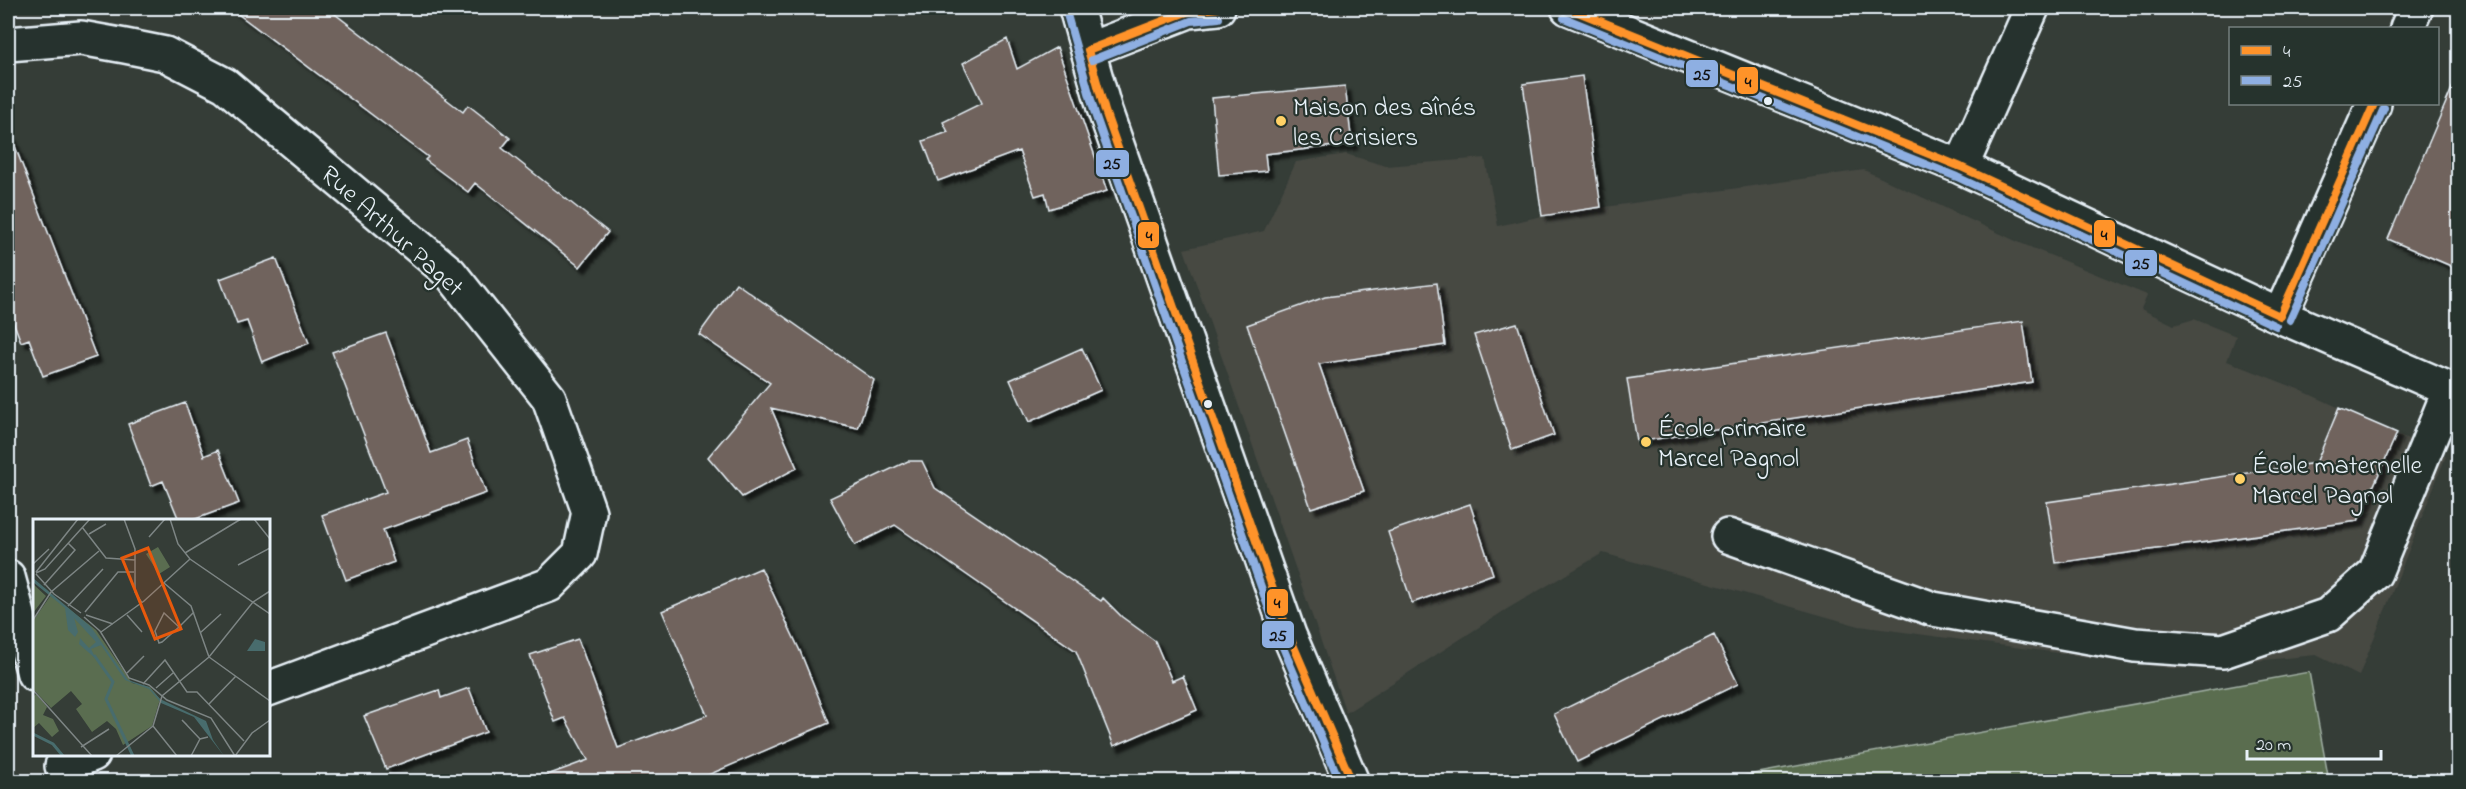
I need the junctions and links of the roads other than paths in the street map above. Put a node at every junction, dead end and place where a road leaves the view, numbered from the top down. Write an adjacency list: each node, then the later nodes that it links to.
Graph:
1 (1076, 8): 8 (street)
2 (1218, 8): 8 (street)
3 (1568, 8): 10 (street)
4 (2032, 8): 10 (street)
5 (2416, 8): 6 (street)
6 (2407, 27)
7 (8, 44): 16 (street, Rue Arthur Paget)
8 (1088, 50): 19 (street)
9 (2374, 105): 11 (street)
10 (1961, 167): 11 (street)
11 (2280, 316): 12 (street)
12 (2454, 391): 13 (street)
13 (1728, 536)
14 (8, 577): 15 (street)
15 (33, 670)
16 (270, 688)
17 (88, 756): 18 (street)
18 (63, 767)
19 (1352, 782)

